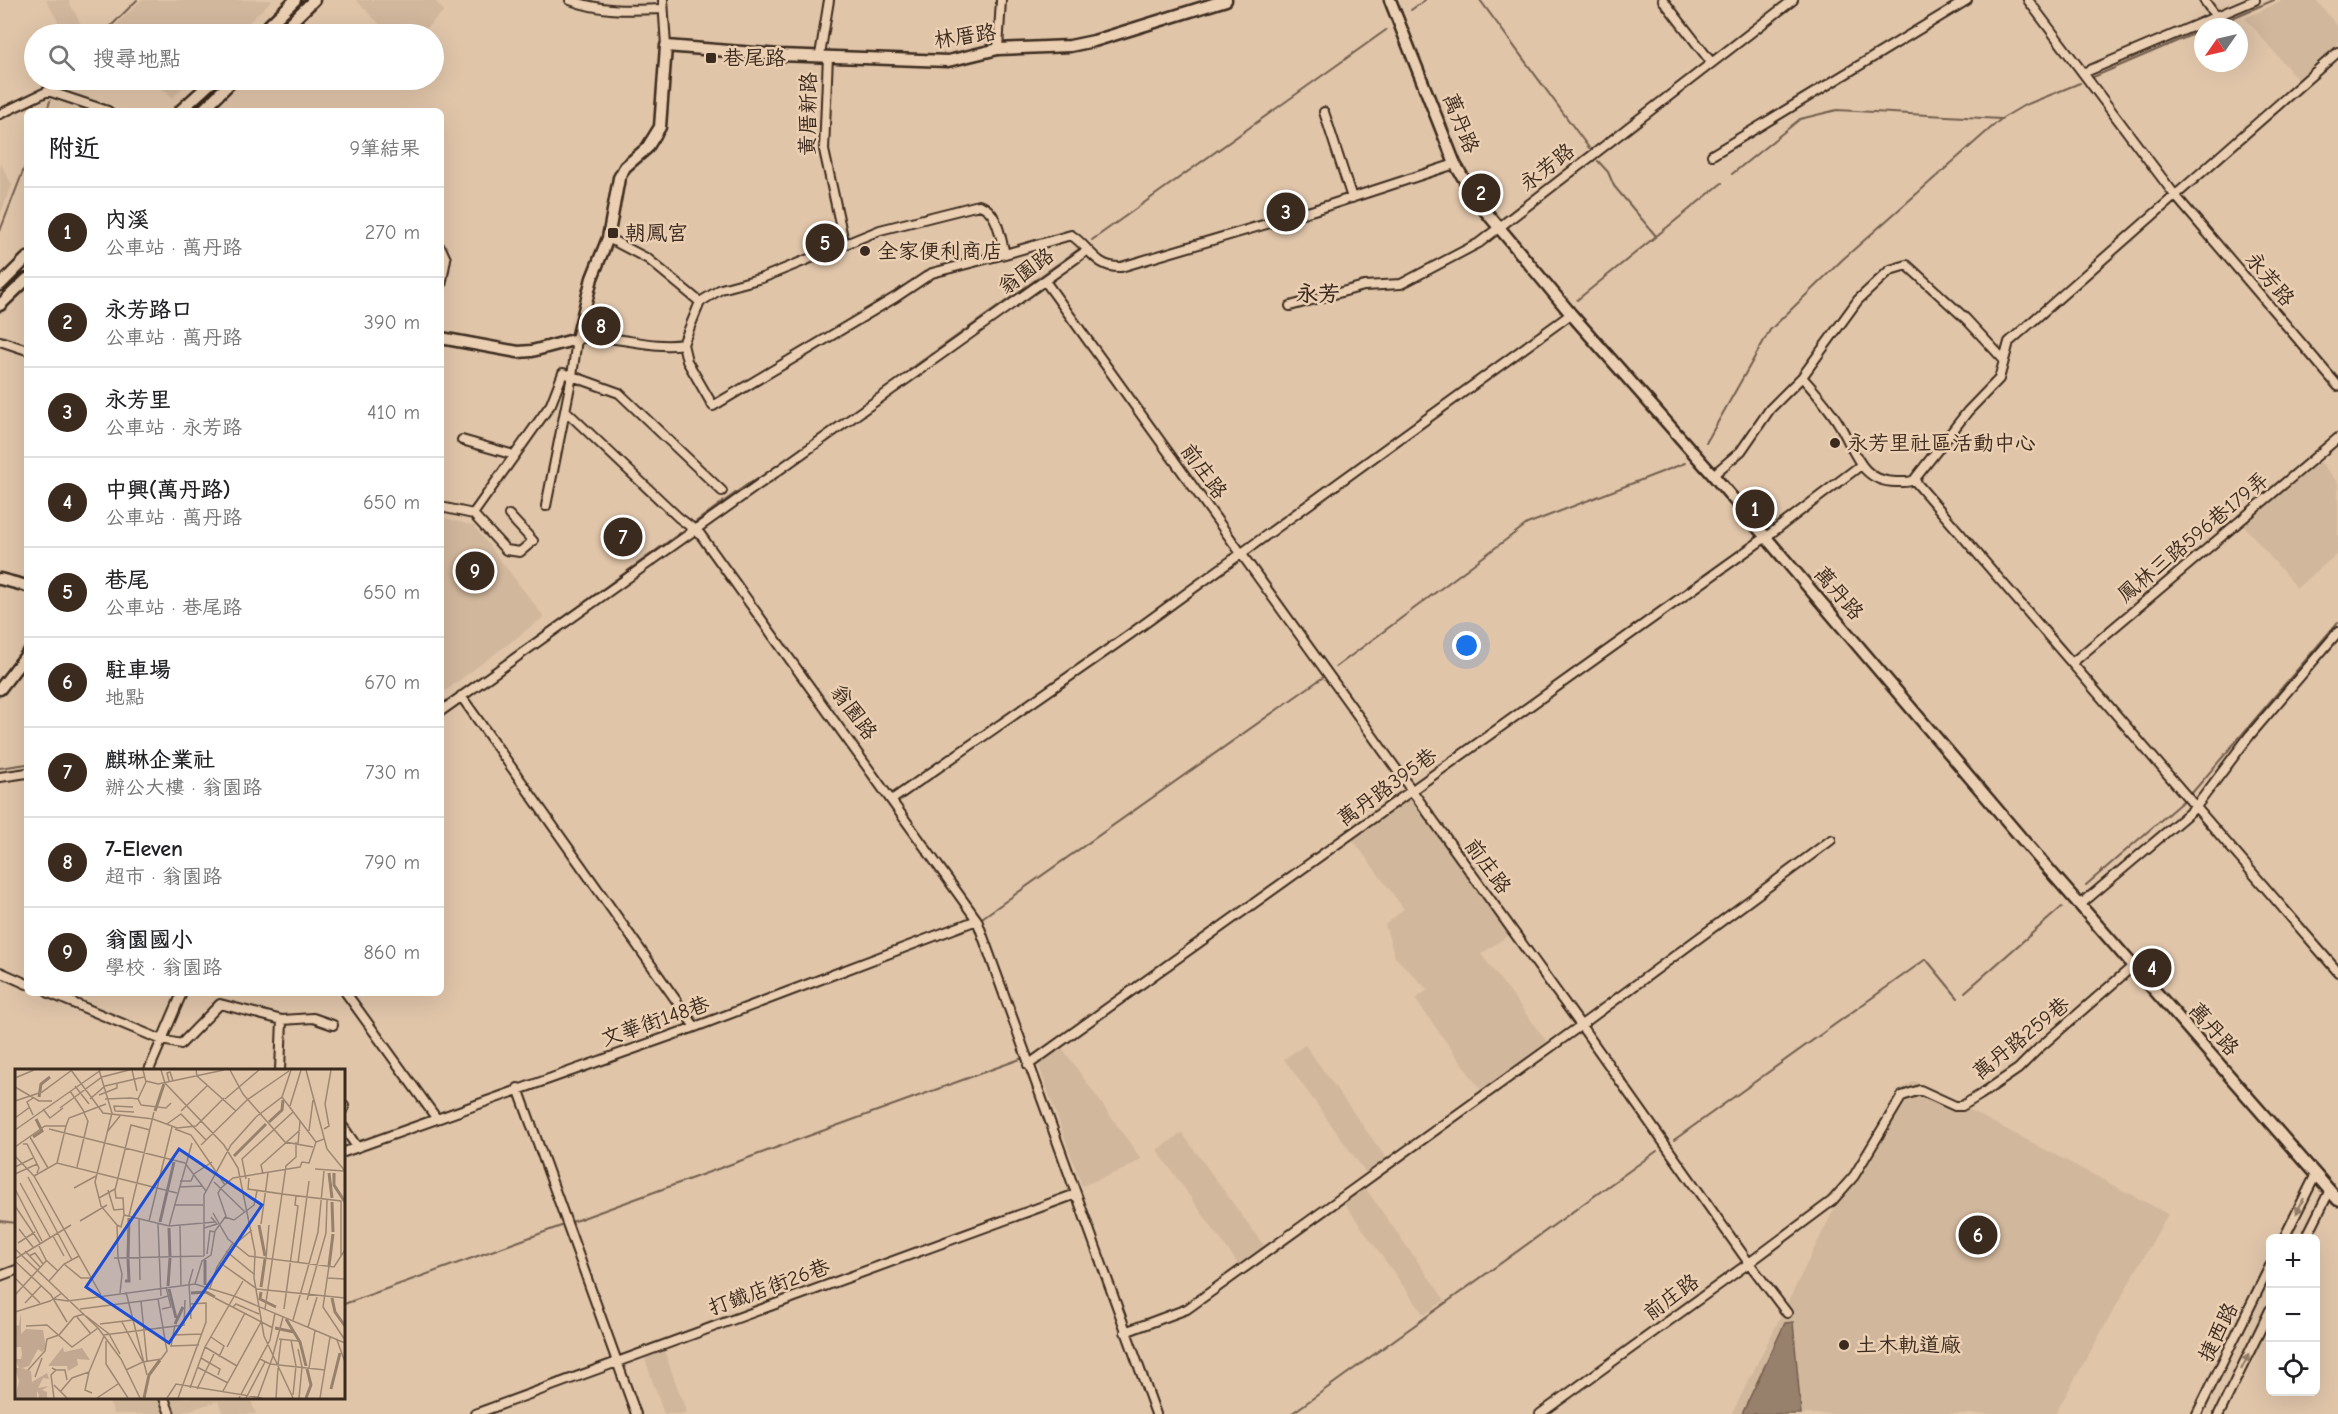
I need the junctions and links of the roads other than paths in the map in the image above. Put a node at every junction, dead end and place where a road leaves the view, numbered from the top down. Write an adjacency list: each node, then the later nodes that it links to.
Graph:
1 (295, 0): 17 (street)
2 (314, 0): 18 (street)
3 (570, 0): 15 (street)
4 (663, 0): 15 (street)
5 (829, 0): 23 (street, 黃厝新路)
6 (1001, 0): 21 (street)
7 (1226, 0): 21 (street, 林厝路)
8 (1390, 0): 34 (street, 萬丹路)
9 (1663, 0): 24 (street)
10 (1793, 0): 24 (street, 永芳路)
11 (1967, 0): 33 (street)
12 (2028, 0): 25 (street, 永芳路)
13 (2204, 0): 16 (street)
14 (2255, 0): 16 (street)
15 (663, 9): 20 (street)
16 (2217, 18)
17 (270, 24)
18 (289, 24)
19 (2194, 27): 25 (street)
20 (666, 46): 23 (street, 林厝路); 38 (street)
21 (998, 50): 23 (street, 林厝路)
22 (2338, 52): 35 (street)
23 (824, 56): 39 (street, 黃厝新路)
24 (1711, 62): 37 (street, 永芳路)
25 (2083, 73): 35 (street, 永芳路)
26 (203, 90): 29 (street)
27 (223, 90): 30 (street)
28 (99, 108): 32 (street)
29 (183, 108)
30 (205, 108)
31 (1324, 112): 36 (street)
32 (0, 114)
33 (1712, 155)
34 (1455, 164): 36 (street); 37 (street, 萬丹路)
35 (2174, 194): 57 (street); 60 (street, 永芳路)
36 (1352, 198): 40 (street)
37 (1500, 228): 50 (street, 永芳路); 51 (street, 萬丹路)
38 (608, 238): 48 (street); 53 (street)
39 (844, 242): 41 (street); 48 (street)
40 (1086, 250): 41 (street); 45 (street, 翁園路)
41 (1005, 254): 55 (street, 翁園路)
42 (444, 255): 44 (street)
43 (24, 261): 47 (street)
44 (444, 270)
45 (1045, 281): 73 (street, 翁園路); 75 (street, 前庄路)
46 (24, 282): 49 (street)
47 (0, 285)
48 (700, 302): 55 (street)
49 (0, 305)
50 (1290, 306)
51 (1571, 314): 66 (street, 萬丹路); 75 (street)
52 (444, 339): 53 (street)
53 (577, 339): 55 (street); 58 (street)
54 (0, 341): 56 (street)
55 (683, 344)
56 (24, 349)
57 (2003, 360): 59 (street); 67 (street)
58 (572, 376): 61 (street); 64 (street); 68 (street)
59 (1802, 377): 65 (street); 66 (street)
60 (2338, 386)
61 (566, 411): 69 (street); 73 (street, 翁園路)
62 (2338, 438): 80 (street, 鳳林三路596巷179弄)
63 (462, 440): 64 (street)
64 (514, 455): 71 (street)
65 (1861, 465): 67 (street); 74 (street, 萬丹路395巷)
66 (1713, 475): 74 (street, 萬丹路)
67 (1914, 480): 80 (street)
68 (722, 492)
69 (546, 506)
70 (444, 508): 71 (street)
71 (473, 514): 72 (street)
72 (509, 515)
73 (695, 531): 82 (street, 翁園路); 87 (street, 翁園路)
74 (1766, 537): 86 (street, 萬丹路395巷); 90 (street, 萬丹路)
75 (1242, 554): 86 (street, 前庄路); 87 (street)
76 (0, 579): 77 (street)
77 (24, 585)
78 (2338, 632): 88 (street)
79 (24, 658): 81 (street)
80 (2072, 663): 88 (street)
81 (0, 689)
82 (461, 696): 83 (street, 翁園路); 102 (street)
83 (444, 709)
84 (24, 773): 85 (street)
85 (0, 777)
86 (1412, 791): 101 (street, 前庄路); 104 (street, 萬丹路395巷)
87 (893, 799): 91 (street, 翁園路)
88 (2195, 808): 90 (street); 94 (street)
89 (1831, 840): 101 (street)
90 (2080, 905): 92 (street, 萬丹路)
91 (978, 923): 102 (street, 文華街148巷); 104 (street, 翁園路)
92 (2133, 966): 112 (street, 萬丹路); 118 (street, 萬丹路259巷)
93 (0, 972): 95 (street)
94 (2338, 972)
95 (24, 983)
96 (56, 996): 103 (street)
97 (181, 996): 103 (street)
98 (348, 996): 108 (street)
99 (282, 1020): 100 (street); 103 (street); 106 (street)
100 (333, 1025)
101 (1580, 1026): 118 (street, 前庄路); 124 (street)
102 (695, 1027): 107 (street, 文華街148巷)
103 (162, 1040): 105 (street)
104 (1028, 1065): 114 (street, 翁園路)
105 (150, 1069)
106 (280, 1069)
107 (518, 1088): 108 (street, 文華街148巷); 125 (street)
108 (436, 1119): 110 (street, 文華街148巷)
109 (345, 1129): 110 (street)
110 (357, 1147): 111 (street, 文華街148巷)
111 (345, 1152)
112 (2316, 1174): 113 (street, 萬丹路); 116 (street, one-way to 116)
113 (2330, 1190): 115 (street); 117 (street)
114 (1076, 1194): 124 (street, 翁園路); 125 (street, 打鐵店街26巷)
115 (2338, 1200)
116 (2286, 1234)
117 (2308, 1234)
118 (1749, 1263): 122 (street); 131 (street, 前庄路)
119 (15, 1270): 120 (street)
120 (0, 1276)
121 (2266, 1276): 132 (street, 捷西路)
122 (1787, 1313)
123 (2266, 1320): 133 (street, 捷西路, one-way to 123)
124 (1125, 1332): 130 (street, 翁園路)
125 (617, 1362): 128 (street, 打鐵店街26巷); 129 (street)
126 (164, 1399): 127 (street)
127 (170, 1414)
128 (475, 1414)
129 (636, 1414)
130 (1156, 1414)
131 (1540, 1414)
132 (2197, 1414)
133 (2219, 1414)

